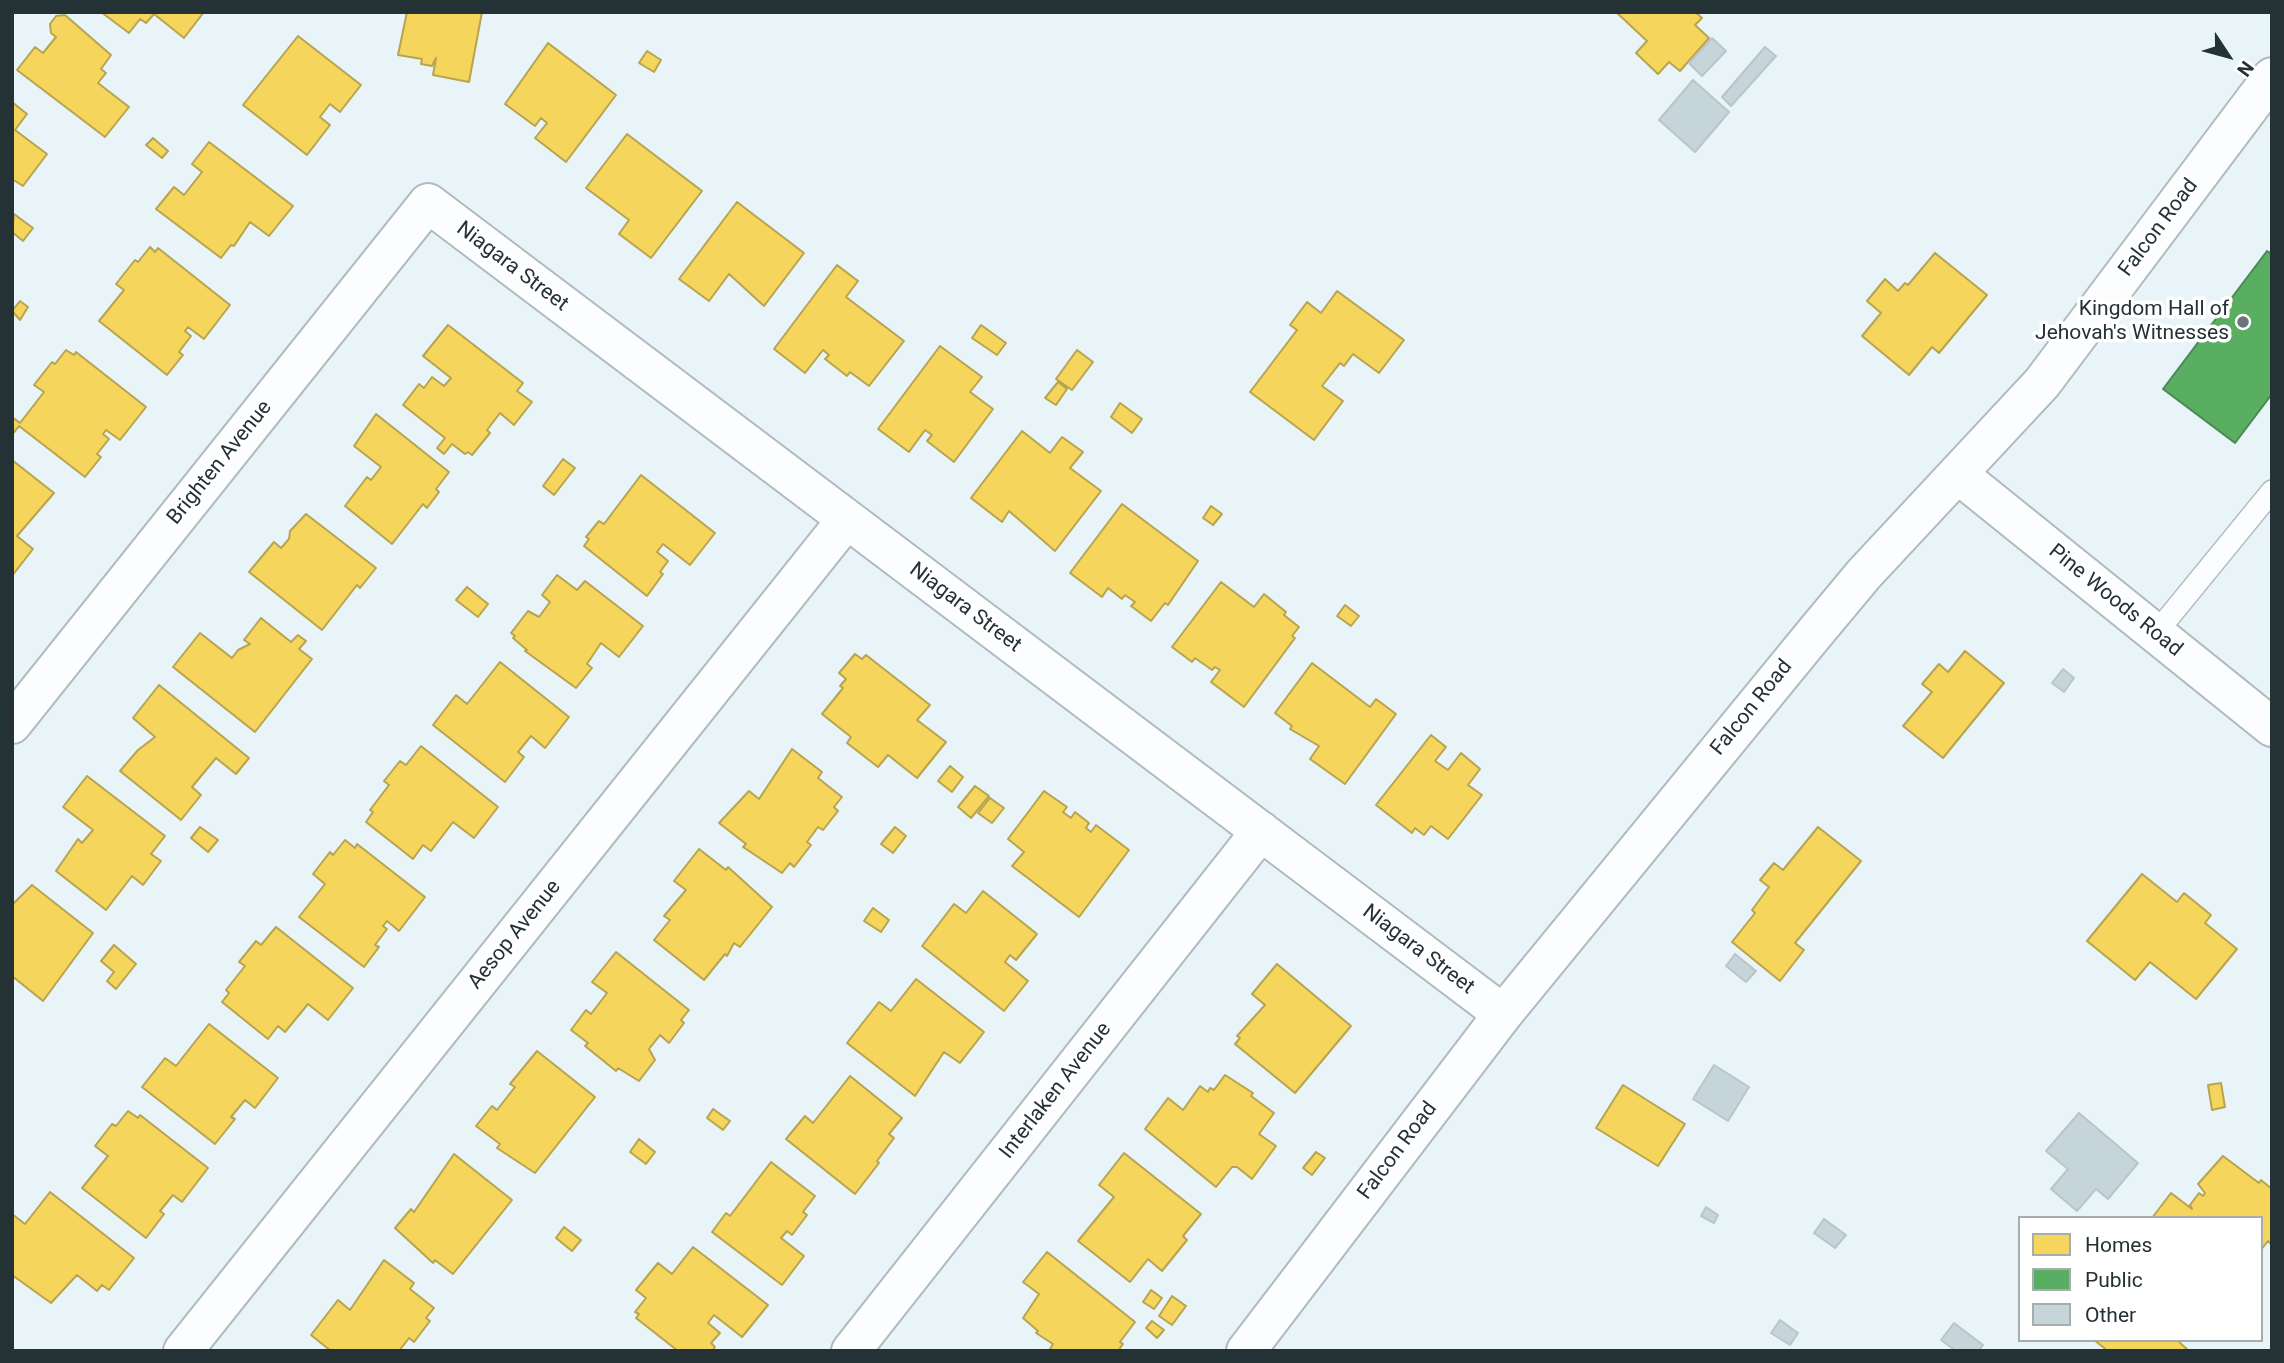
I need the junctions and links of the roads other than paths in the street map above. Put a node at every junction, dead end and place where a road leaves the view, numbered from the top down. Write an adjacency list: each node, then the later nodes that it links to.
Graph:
1 (2272, 77): 3 (street, Falcon Road)
2 (428, 203): 5 (street, Niagara Street); 7 (street, Brighten Avenue)
3 (1959, 475): 6 (street, Pine Woods Road); 10 (street, Falcon Road)
4 (2272, 491): 6 (lane)
5 (847, 519): 9 (street, Niagara Street); 11 (street, Aesop Avenue)
6 (2156, 633): 8 (street, Pine Woods Road)
7 (12, 724)
8 (2272, 727)
9 (1261, 831): 10 (street, Niagara Street); 12 (street, Interlaken Avenue)
10 (1503, 1014): 13 (street, Falcon Road)
11 (183, 1351)
12 (851, 1351)
13 (1246, 1351)

